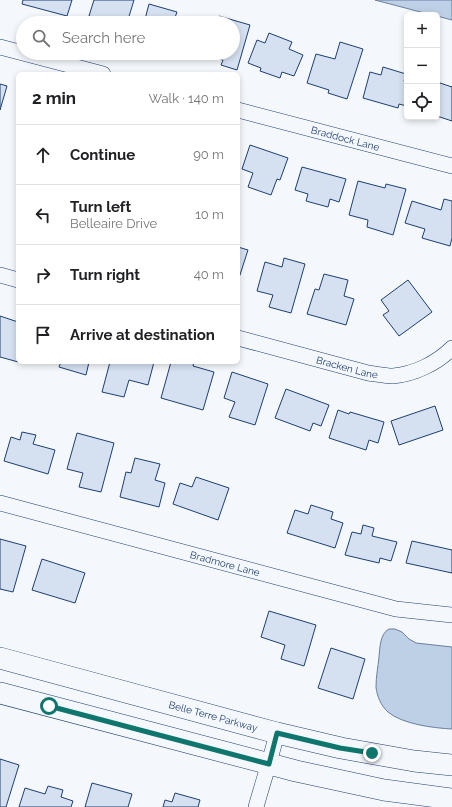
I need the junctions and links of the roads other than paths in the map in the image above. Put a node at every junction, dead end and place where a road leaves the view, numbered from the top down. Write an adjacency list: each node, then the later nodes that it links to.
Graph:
1 (0, 47): 2 (street)
2 (16, 51)
3 (50, 60): 4 (street)
4 (95, 72)
5 (240, 111): 6 (street, Braddock Lane)
6 (452, 166)
7 (0, 275): 8 (street)
8 (16, 279)
9 (240, 339): 10 (street, Bracken Lane)
10 (452, 348)
11 (0, 503): 12 (street, Bradmore Lane)
12 (452, 615)
13 (0, 658): 15 (main road, Belle Terre Parkway)
14 (0, 693): 16 (main road)
15 (277, 733): 16 (street); 17 (main road, Belle Terre Parkway)
16 (269, 764): 18 (main road); 19 (street)
17 (452, 765)
18 (452, 799)
19 (256, 807)

